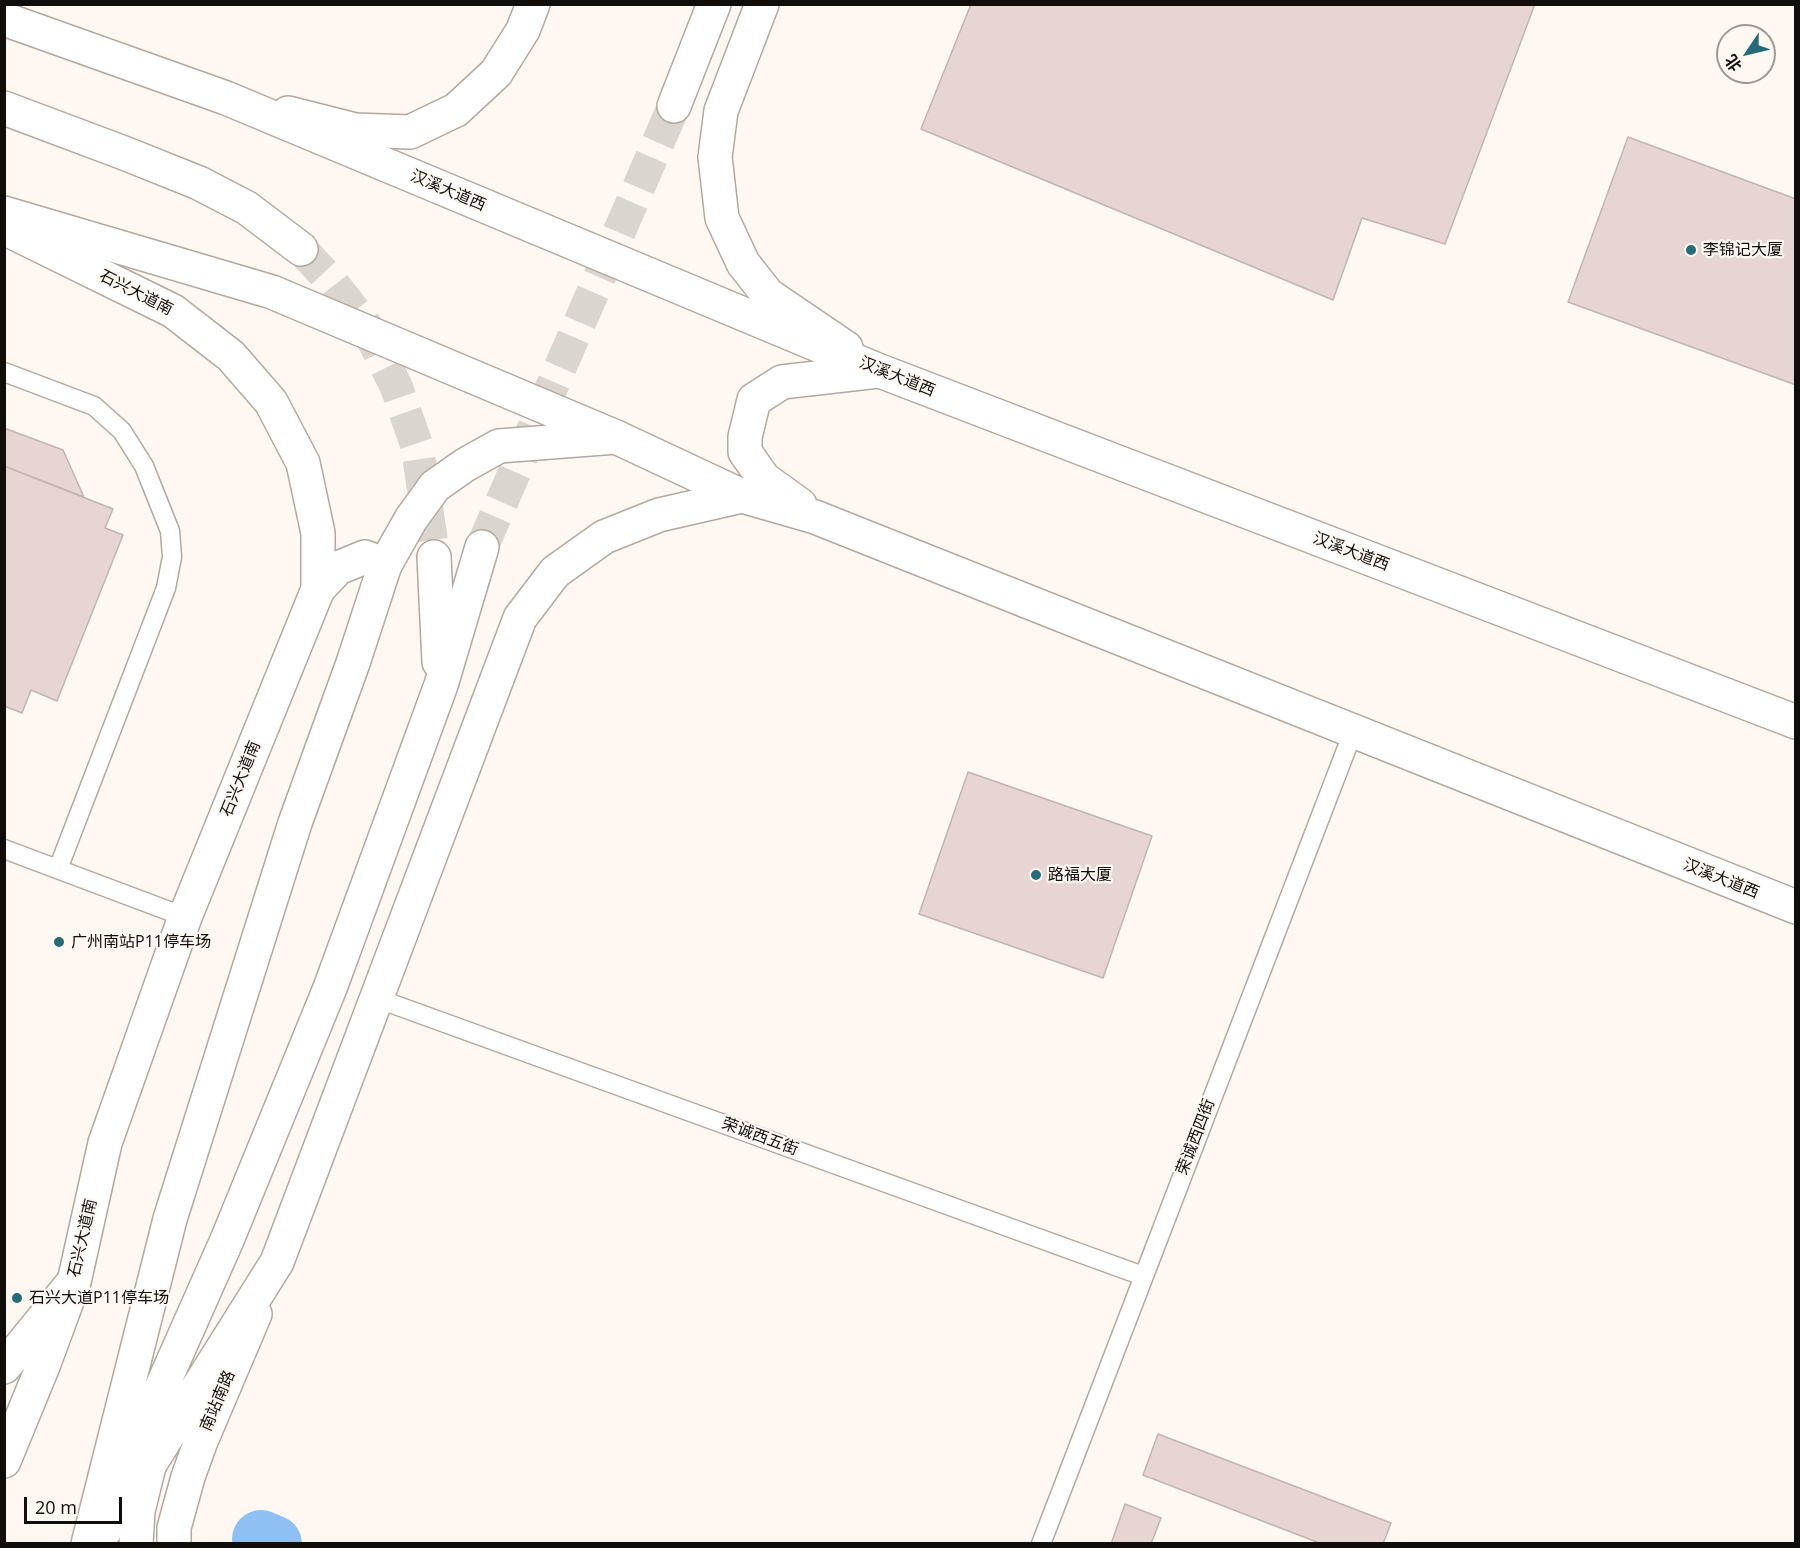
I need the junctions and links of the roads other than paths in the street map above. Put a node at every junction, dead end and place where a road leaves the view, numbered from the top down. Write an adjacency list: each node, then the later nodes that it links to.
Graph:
1 (533, 4): 5 (main road)
2 (714, 4): 6 (main road)
3 (762, 4): 11 (main road)
4 (4, 19): 5 (main road, 汉溪大道西)
5 (226, 98): 11 (main road, 汉溪大道西)
6 (674, 106)
7 (4, 108): 10 (main road)
8 (4, 213): 13 (main road, 汉溪大道西)
9 (4, 228): 19 (main road, 石兴大道南)
10 (301, 249)
11 (880, 371): 15 (main road); 21 (main road, 汉溪大道西)
12 (4, 372): 24 (lane)
13 (616, 437): 14 (main road, 汉溪大道西); 18 (main road)
14 (742, 496): 15 (main road, 汉溪大道西); 27 (main road)
15 (815, 517): 22 (main road, 汉溪大道西)
16 (482, 547): 20 (main road)
17 (434, 557): 20 (main road)
18 (385, 565): 19 (main road); 35 (main road)
19 (318, 590): 26 (main road, 石兴大道南)
20 (441, 685): 31 (main road)
21 (1796, 723)
22 (1353, 732): 25 (main road, 汉溪大道西); 29 (lane, 荣诚西四街)
23 (4, 849): 24 (lane)
24 (58, 869): 26 (lane)
25 (1796, 907)
26 (185, 917): 30 (main road, 石兴大道南)
27 (376, 998): 28 (main road); 29 (lane, 荣诚西五街)
28 (277, 1262): 34 (main road); 37 (main road, 南站南路)
29 (1143, 1276): 38 (lane, 荣诚西四街)
30 (74, 1281): 32 (main road); 33 (main road, 石兴大道南)
31 (178, 1351): 34 (main road); 35 (main road)
32 (4, 1367)
33 (4, 1461)
34 (148, 1467): 35 (main road); 36 (main road)
35 (92, 1544)
36 (136, 1544)
37 (174, 1544)
38 (1041, 1544)

